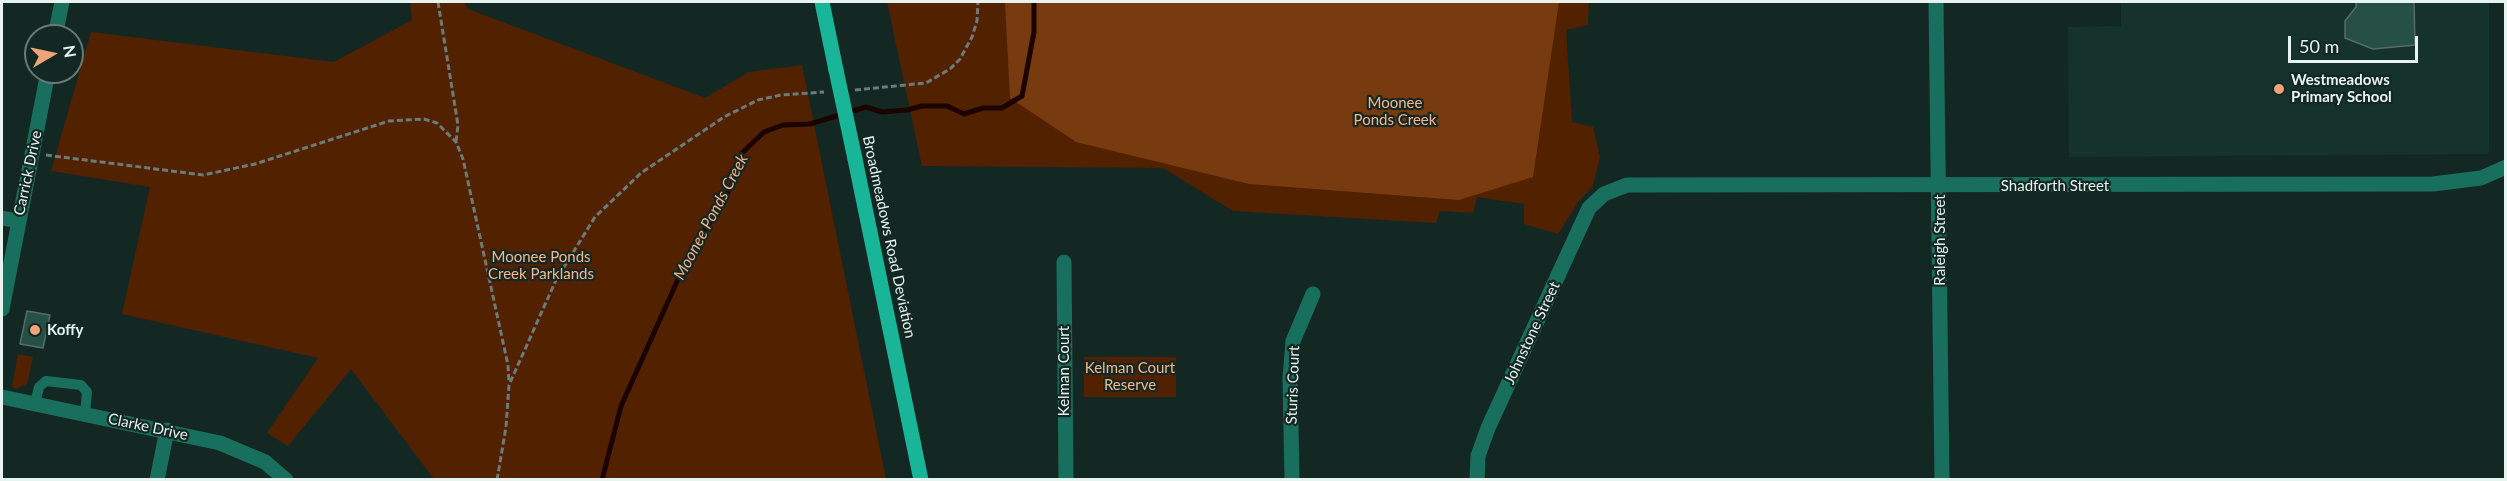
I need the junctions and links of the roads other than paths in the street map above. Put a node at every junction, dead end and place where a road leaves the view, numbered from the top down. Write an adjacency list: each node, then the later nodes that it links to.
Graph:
1 (62, 2): 4 (street)
2 (822, 2): 20 (main road, Broadmeadows Road Deviation, bridge)
3 (1936, 2): 7 (street, Raleigh Street)
4 (57, 24)
5 (46, 84): 10 (street, Carrick Drive)
6 (2505, 167): 7 (street, Shadforth Street)
7 (1939, 185): 8 (street, Shadforth Street); 24 (street, Raleigh Street)
8 (1604, 194): 23 (street, Johnstone Street)
9 (2, 218): 10 (street)
10 (18, 222): 13 (street, Carrick Drive)
11 (1064, 262): 21 (street, Kelman Court)
12 (1313, 294): 22 (street, Sturis Court)
13 (2, 309)
14 (2, 397): 15 (street, Clarke Drive)
15 (35, 404): 16 (street, Clarke Drive); 16 (lane)
16 (85, 414): 17 (street, Clarke Drive)
17 (167, 430): 18 (street); 19 (street, Clarke Drive)
18 (157, 480)
19 (286, 480)
20 (921, 480)
21 (1066, 480)
22 (1292, 480)
23 (1478, 480)
24 (1942, 480)

